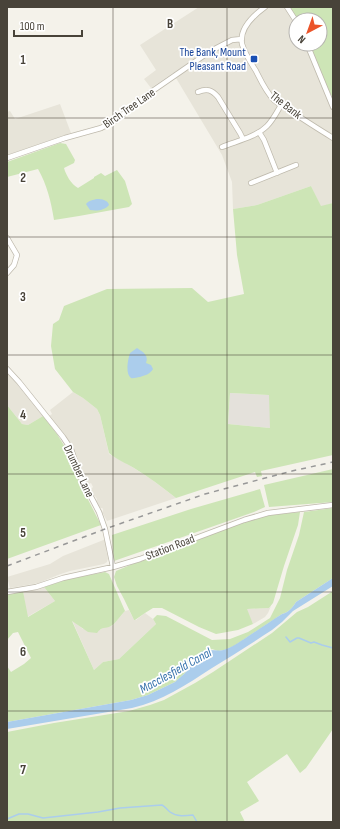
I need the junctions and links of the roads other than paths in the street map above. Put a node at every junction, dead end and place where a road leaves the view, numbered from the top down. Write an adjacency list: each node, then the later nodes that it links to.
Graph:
1 (265, 7): 2 (street)
2 (242, 39): 5 (street, The Bank); 11 (street, Birch Tree Lane)
3 (310, 52): 6 (street)
4 (198, 92): 9 (street)
5 (281, 105): 7 (street); 8 (street, The Bank)
6 (333, 106)
7 (259, 132): 9 (street); 13 (street)
8 (333, 138)
9 (243, 139): 10 (street)
10 (222, 147)
11 (7, 158)
12 (296, 165): 13 (street)
13 (277, 173): 14 (street)
14 (251, 183)
15 (7, 238): 16 (street)
16 (7, 273)
17 (7, 369): 19 (street, Drumber Lane)
18 (333, 505): 19 (street, Station Road)
19 (113, 566): 20 (street, Station Road)
20 (7, 592)

